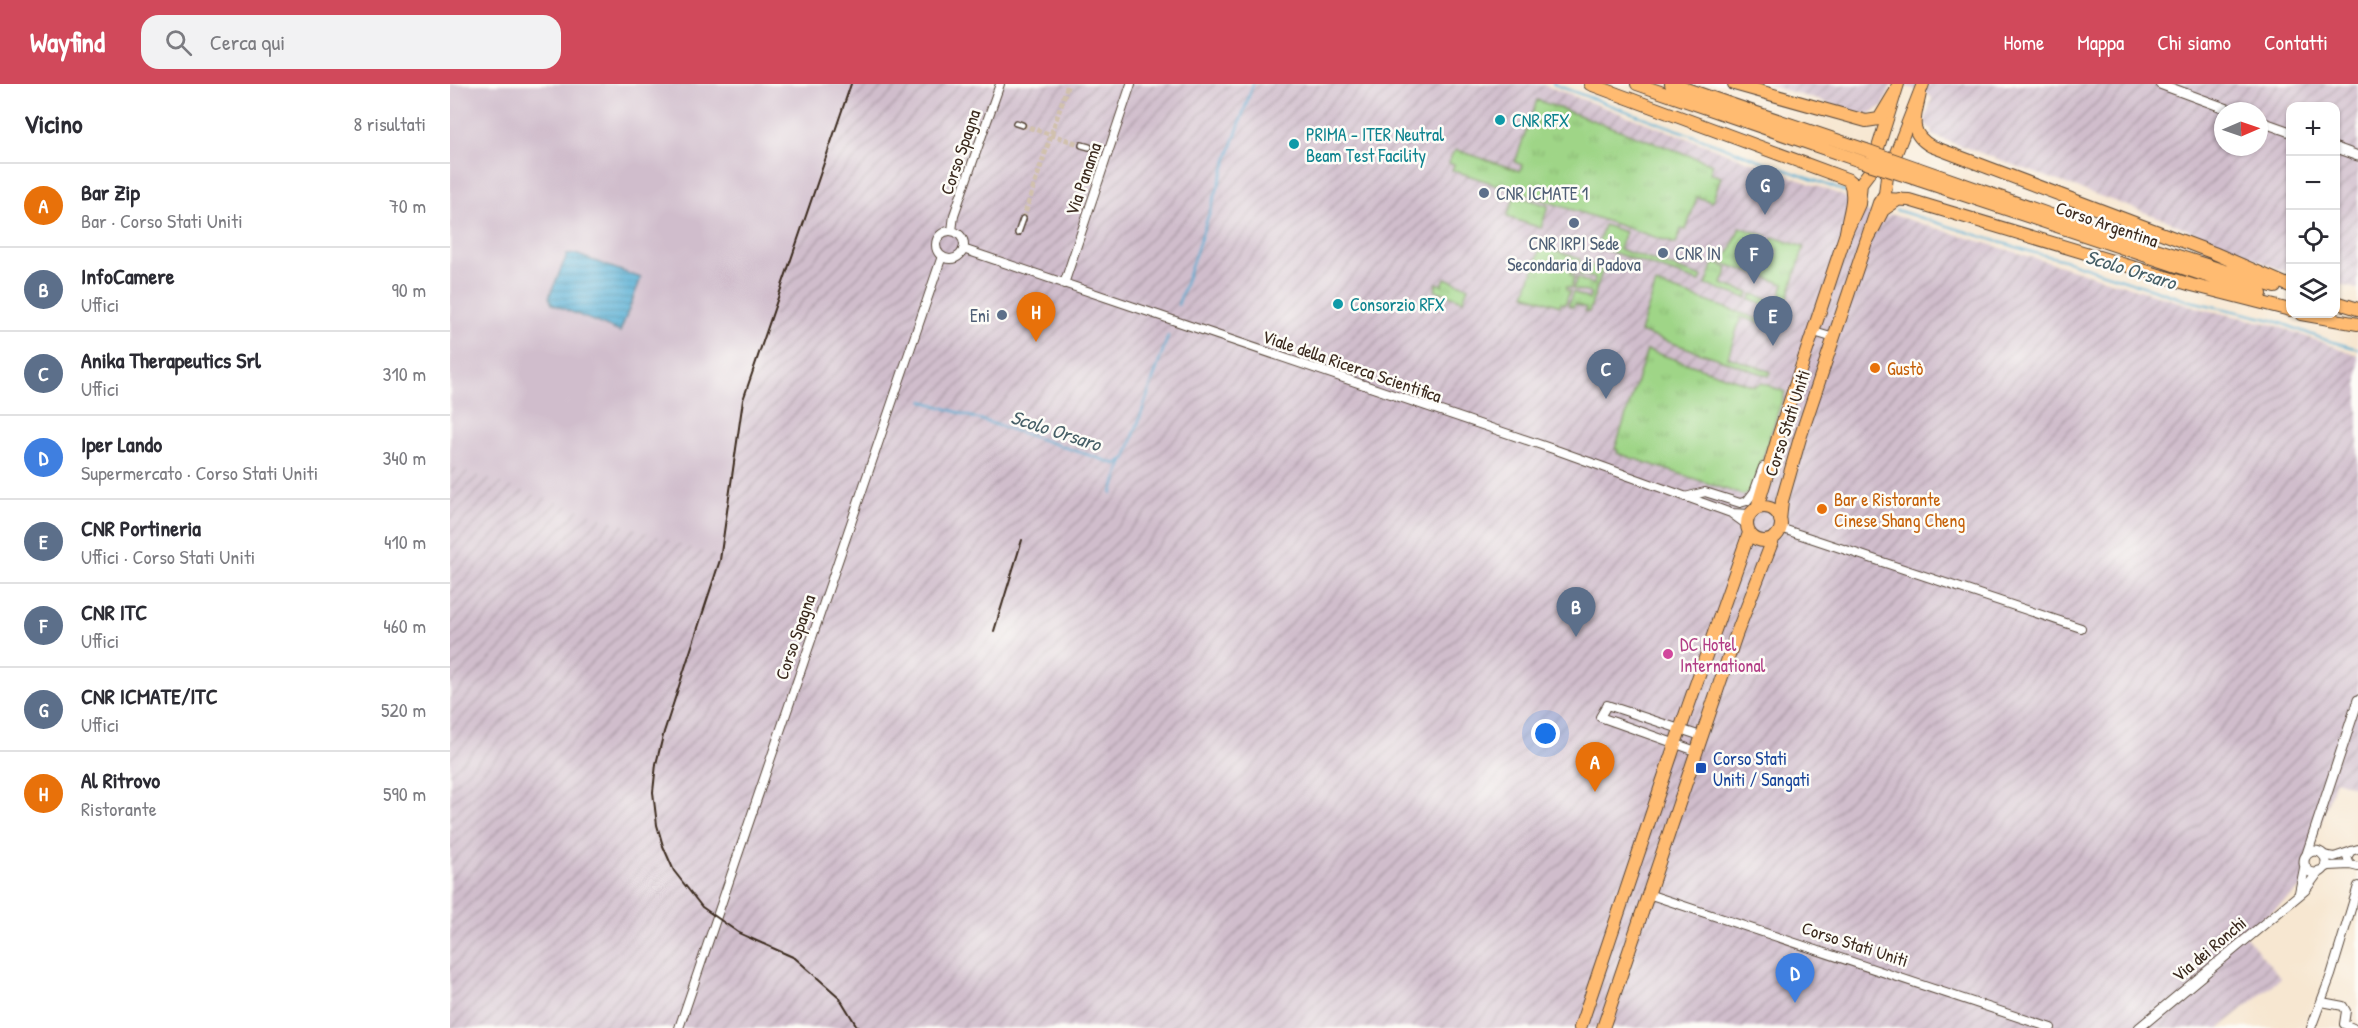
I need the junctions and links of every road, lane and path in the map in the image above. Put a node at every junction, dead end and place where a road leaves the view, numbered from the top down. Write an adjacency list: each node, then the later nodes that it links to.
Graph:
1 (1000, 84): 22 (street, Corso Spagna)
2 (1131, 84): 28 (street, Via Panama)
3 (1590, 84): 17 (main road)
4 (1637, 84): 15 (main road)
5 (1671, 84): 15 (main road)
6 (1734, 84): 9 (main road)
7 (2160, 84): 10 (street)
8 (1921, 88): 19 (main road, Corso Stati Uniti); 29 (main road)
9 (1896, 89): 15 (main road, Corso Stati Uniti)
10 (2214, 104)
11 (2268, 124): 12 (street)
12 (2286, 131)
13 (2340, 149): 14 (street)
14 (2358, 156)
15 (1866, 160): 16 (main road, bridge); 18 (main road, Corso Stati Uniti)
16 (1915, 173): 30 (main road, Corso Argentina); 31 (main road, Corso Argentina)
17 (1849, 180): 18 (main road); 24 (main road)
18 (1860, 192): 19 (main road); 24 (main road, Corso Stati Uniti)
19 (1883, 197): 20 (main road); 25 (main road, Corso Stati Uniti)
20 (1900, 198): 25 (main road); 34 (main road)
21 (1023, 219): 23 (street)
22 (952, 231): 26 (street); 27 (street, Corso Spagna)
23 (1018, 233)
24 (1846, 233): 39 (main road, Corso Stati Uniti)
25 (1868, 239): 40 (main road, Corso Stati Uniti)
26 (963, 249): 27 (street); 28 (street, Viale della Ricerca Scientifica)
27 (942, 256): 62 (street, Corso Spagna)
28 (1064, 284): 42 (street, Viale della Ricerca Scientifica)
29 (2286, 284)
30 (2286, 291)
31 (2286, 303)
32 (2340, 304): 35 (main road)
33 (2340, 308): 35 (main road)
34 (2286, 309)
35 (2358, 311)
36 (2324, 318): 38 (main road)
37 (2336, 318): 38 (main road)
38 (2358, 324)
39 (1814, 332): 40 (street); 41 (main road, Corso Stati Uniti)
40 (1834, 338): 44 (main road, Corso Stati Uniti)
41 (1779, 434): 42 (street); 43 (main road, Corso Stati Uniti)
42 (1684, 497): 43 (street, Viale della Ricerca Scientifica)
43 (1751, 520): 44 (main road); 44 (main road); 47 (main road, Corso Stati Uniti)
44 (1778, 528): 45 (street); 48 (main road, Corso Stati Uniti)
45 (2081, 628)
46 (2358, 700): 51 (street)
47 (1680, 729): 48 (street); 49 (main road, Corso Stati Uniti); 49 (street)
48 (1701, 736): 50 (main road, Corso Stati Uniti)
49 (1675, 744): 50 (street); 63 (main road, Corso Stati Uniti)
50 (1696, 751): 59 (main road, Corso Stati Uniti)
51 (2318, 819): 53 (street); 54 (street)
52 (2354, 849): 54 (street); 56 (street)
53 (2307, 854): 54 (street); 55 (street)
54 (2322, 854): 57 (street)
55 (2305, 866): 57 (street); 60 (street)
56 (2355, 868): 57 (street)
57 (2321, 870): 60 (street, Via dei Ronchi)
58 (2358, 886): 61 (street)
59 (1648, 894): 64 (main road, Corso Stati Uniti); 65 (street, Corso Stati Uniti)
60 (2299, 895): 66 (street, Via dei Ronchi)
61 (2322, 1002): 67 (street); 68 (street)
62 (679, 1028)
63 (1580, 1028)
64 (1603, 1028)
65 (2050, 1028)
66 (2139, 1028)
67 (2311, 1028)
68 (2353, 1028)

